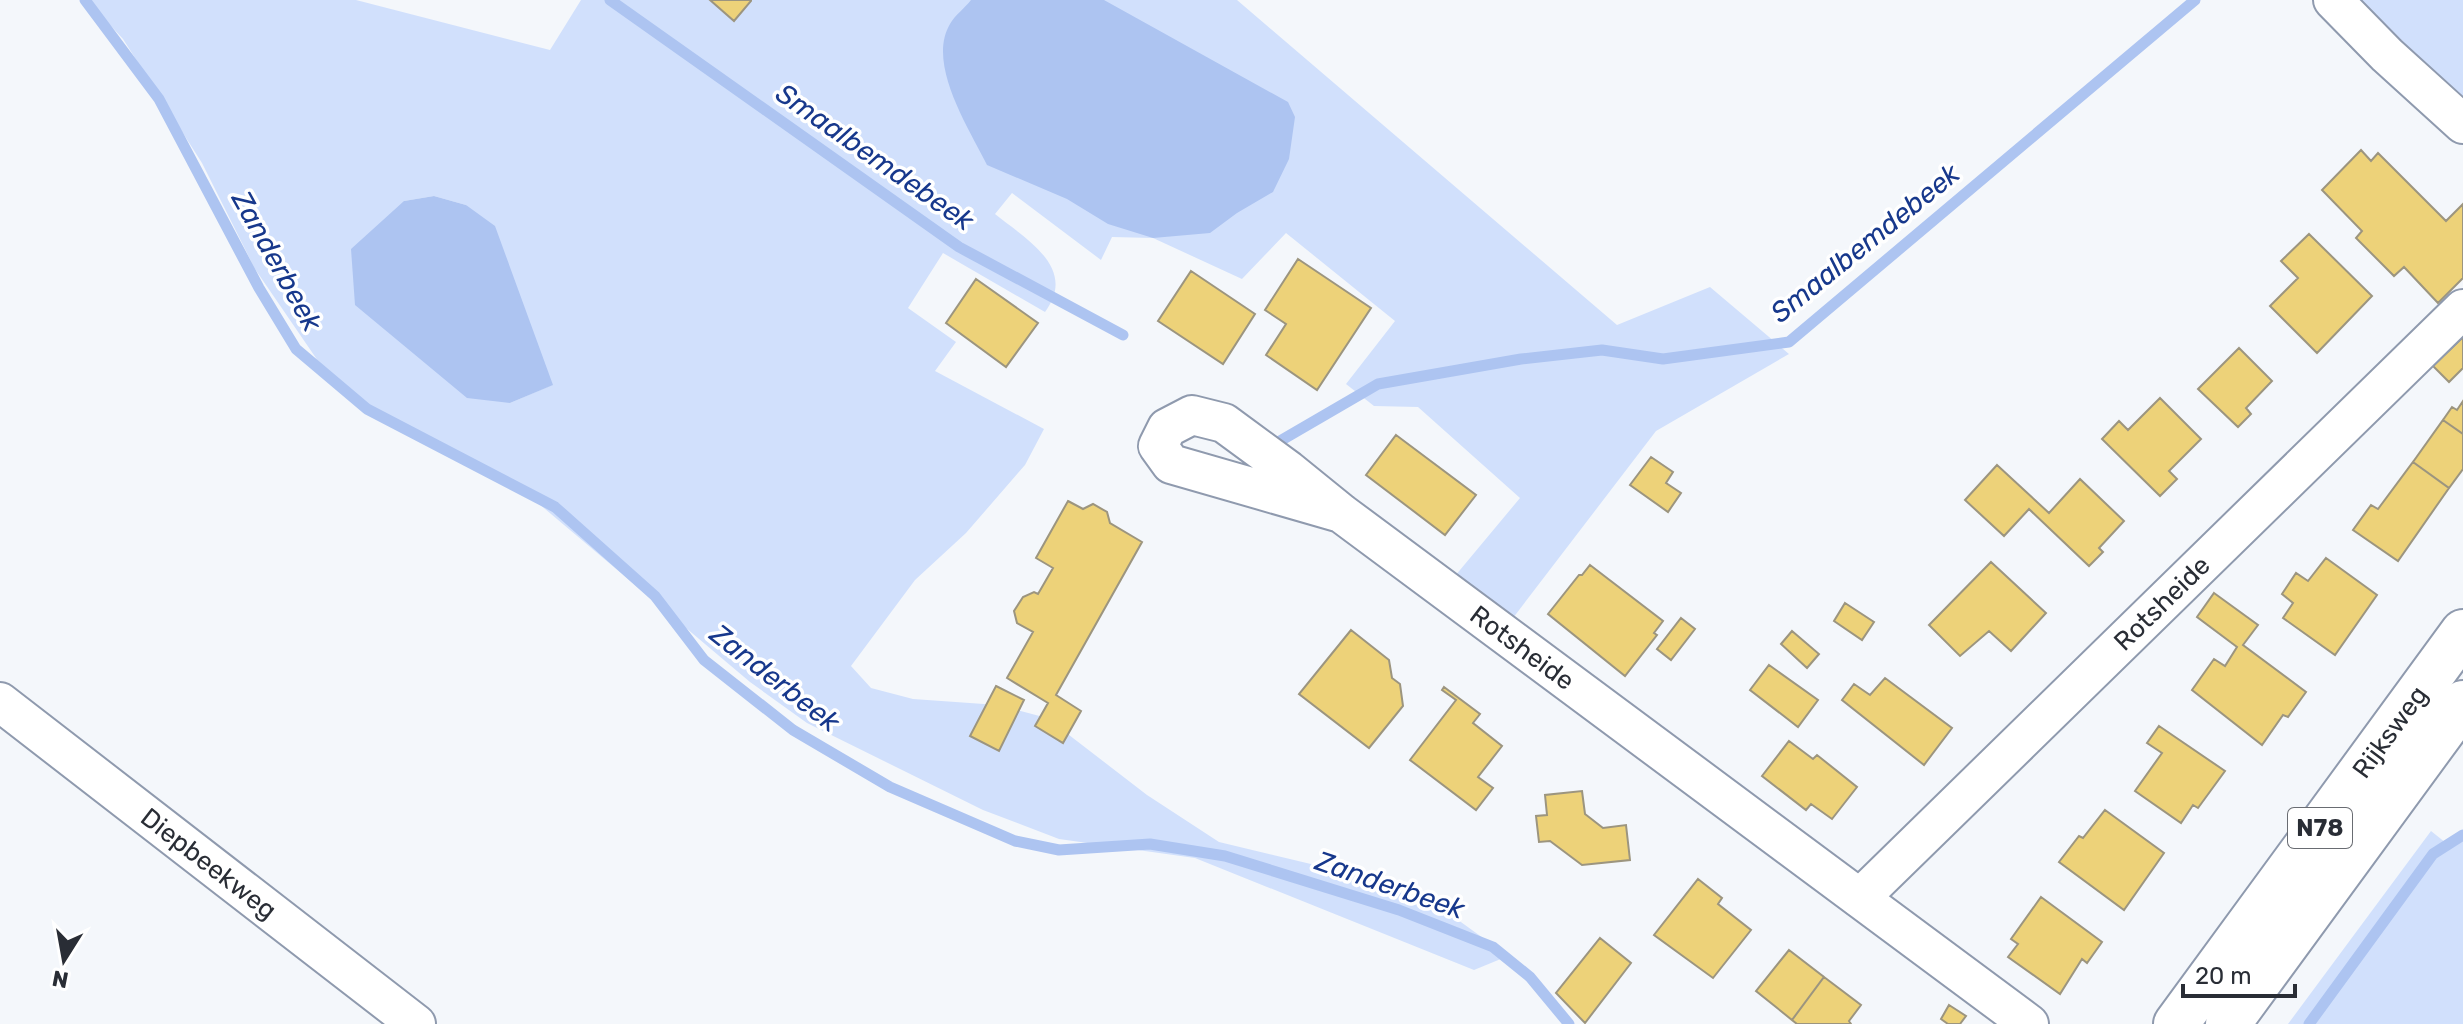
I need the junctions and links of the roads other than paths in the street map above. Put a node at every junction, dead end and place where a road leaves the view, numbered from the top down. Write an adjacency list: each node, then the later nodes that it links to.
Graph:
1 (2333, 0): 2 (street)
2 (2463, 124)
3 (2463, 309): 8 (street, Rotsheide)
4 (1341, 513): 8 (street, Rotsheide)
5 (2463, 632): 11 (main road, Rijksweg / N78)
6 (0, 702): 9 (street, Diepbeekweg)
7 (2463, 703): 12 (main road, Rijksweg / N78)
8 (1860, 898): 10 (street, Rotsheide)
9 (416, 1024)
10 (2029, 1024)
11 (2176, 1024)
12 (2228, 1024)

